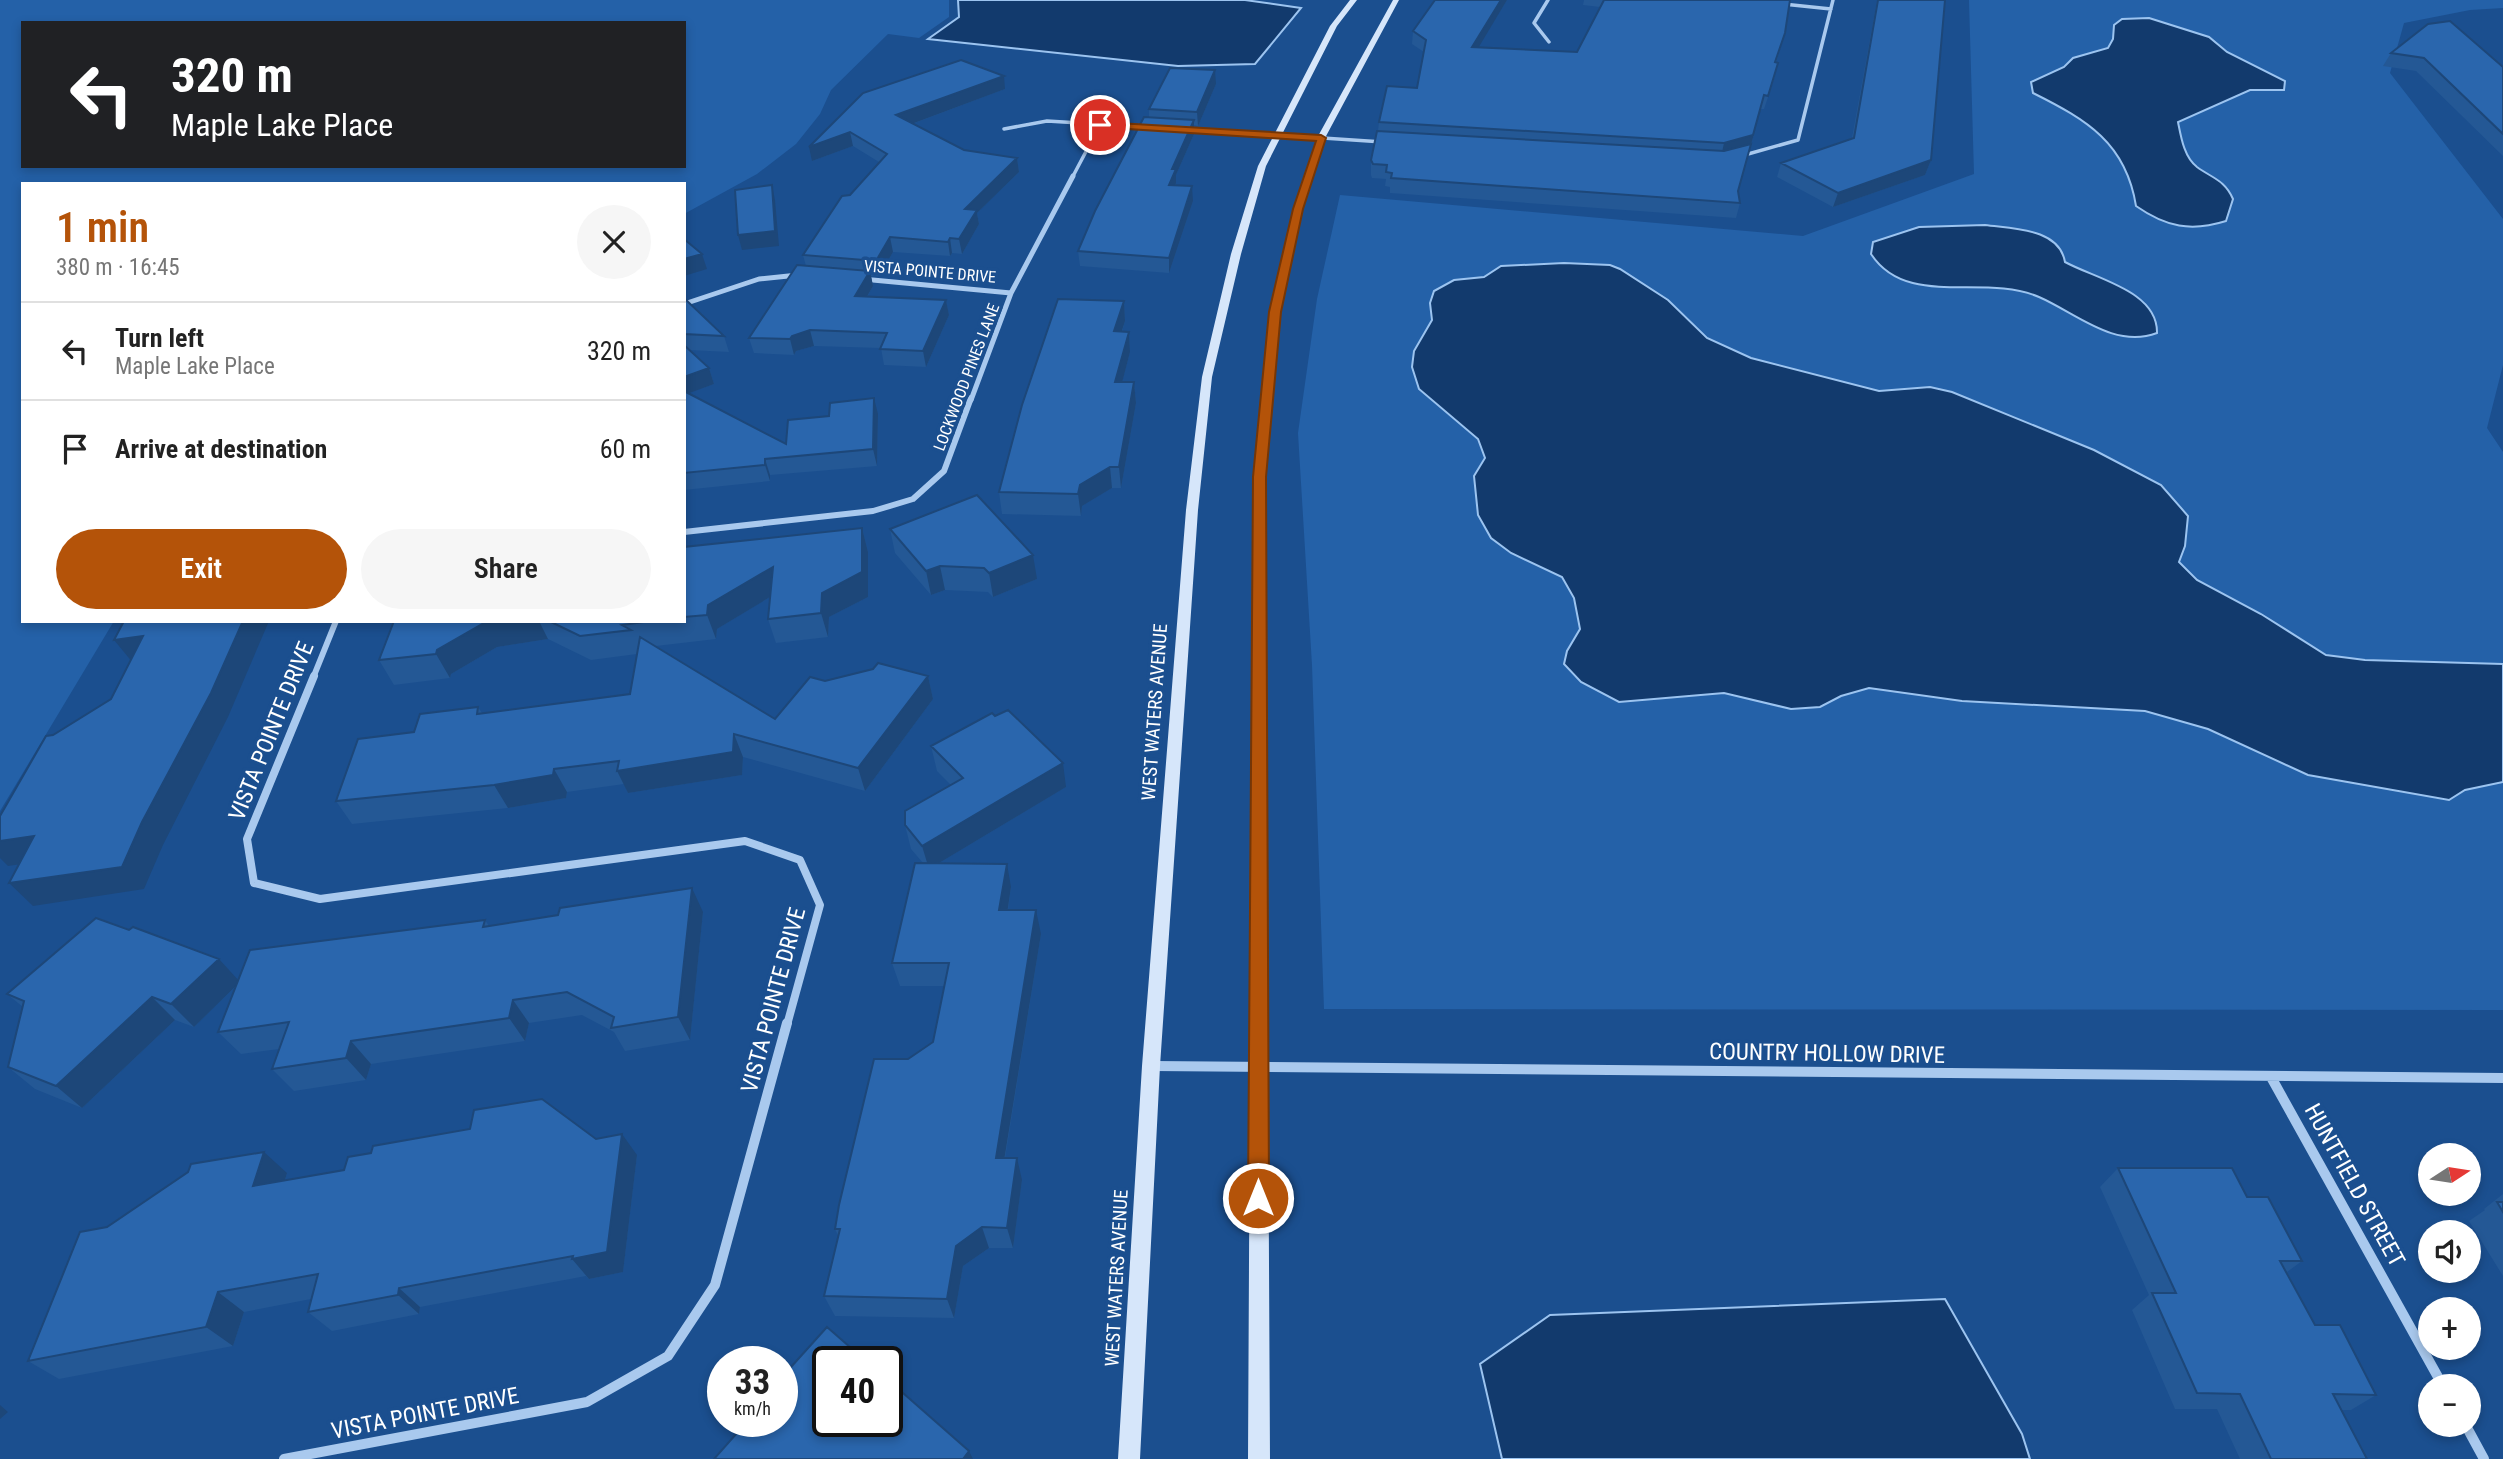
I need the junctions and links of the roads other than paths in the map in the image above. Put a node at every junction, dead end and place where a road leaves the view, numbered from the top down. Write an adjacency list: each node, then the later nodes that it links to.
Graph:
1 (1354, 0): 12 (street, WEST WATERS AVENUE)
2 (1396, 0): 13 (street)
3 (1548, 0): 7 (street)
4 (1833, 0): 6 (street)
5 (1778, 3): 6 (street)
6 (1831, 9): 15 (street)
7 (1549, 42)
8 (1100, 125): 9 (street); 10 (street); 18 (street, LOCKWOOD PINES LANE)
9 (1154, 128)
10 (1004, 129)
11 (1181, 129): 12 (street)
12 (1278, 135): 13 (street); 22 (street, WEST WATERS AVENUE)
13 (1321, 138): 14 (street); 23 (street)
14 (1390, 142)
15 (1734, 158)
16 (801, 275): 19 (street)
17 (850, 278): 18 (street, VISTA POINTE DRIVE)
18 (1011, 293): 20 (street, LOCKWOOD PINES LANE)
19 (686, 303)
20 (686, 532)
21 (335, 623): 28 (street, VISTA POINTE DRIVE)
22 (1151, 1066): 23 (street, COUNTRY HOLLOW DRIVE); 29 (street, WEST WATERS AVENUE)
23 (1258, 1067): 24 (street, COUNTRY HOLLOW DRIVE); 30 (street)
24 (2271, 1077): 25 (street, COUNTRY HOLLOW DRIVE); 26 (street, HUNTFIELD STREET)
25 (2503, 1078)
26 (2436, 1374)
27 (2472, 1437): 31 (street)
28 (284, 1459)
29 (1129, 1459)
30 (1259, 1459)
31 (2484, 1459)

